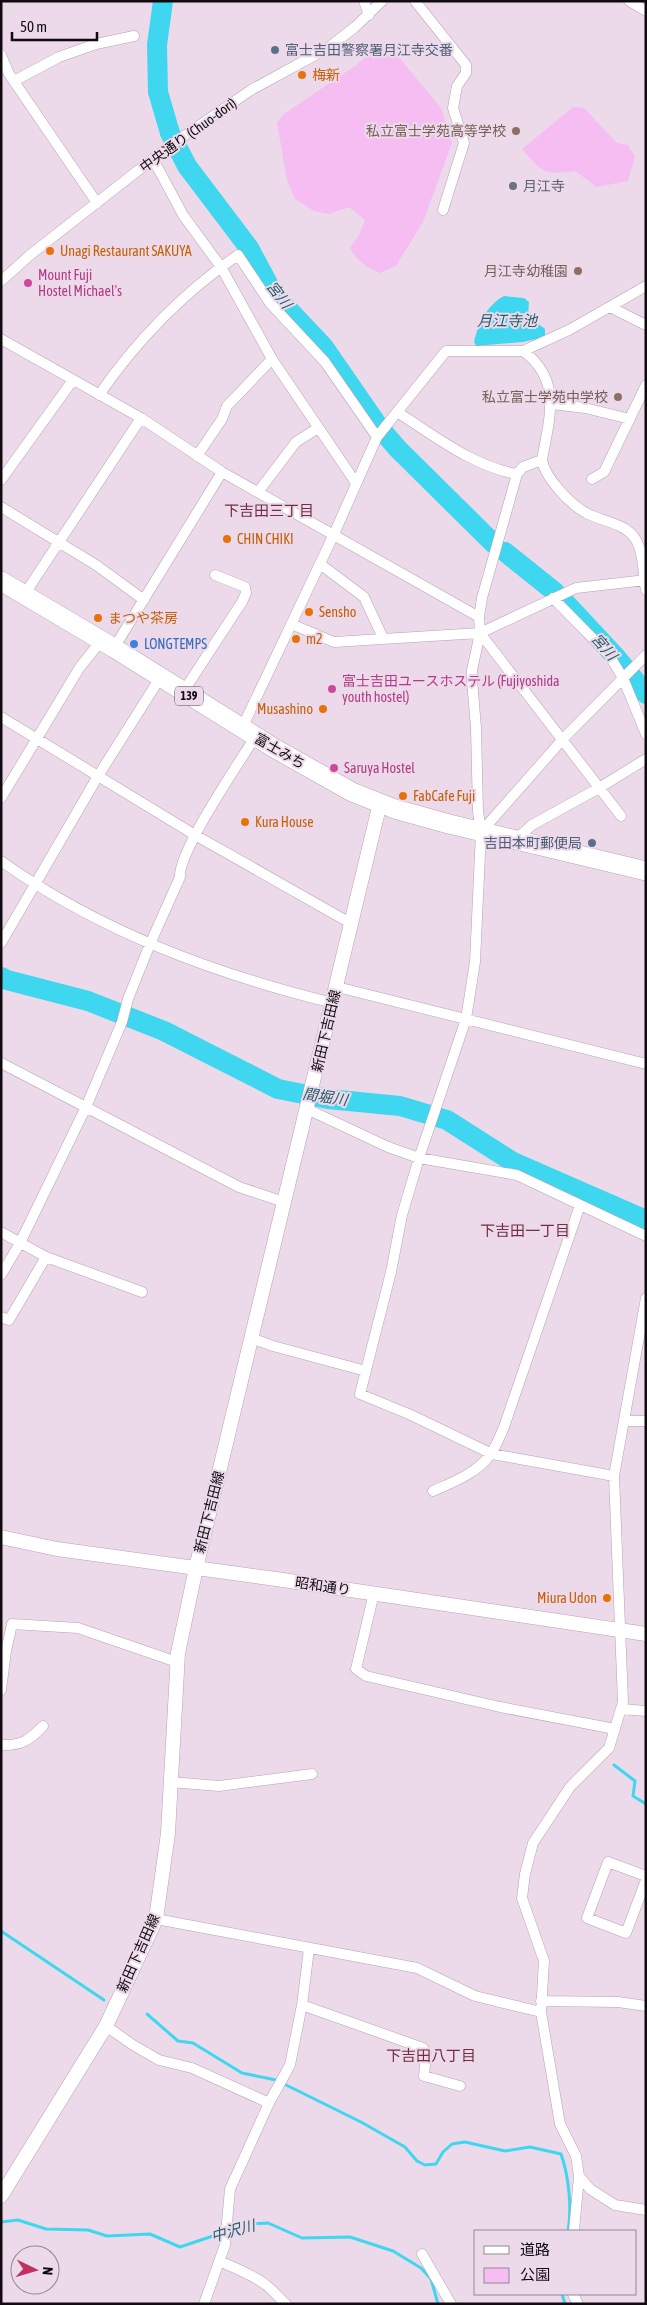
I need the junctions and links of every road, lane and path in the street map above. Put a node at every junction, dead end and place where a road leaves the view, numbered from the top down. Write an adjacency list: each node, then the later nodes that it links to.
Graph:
1 (364, 1): 6 (street)
2 (382, 1): 6 (street, 中央通り (Chuo-dori))
3 (415, 1): 12 (street)
4 (629, 1): 5 (street)
5 (646, 11)
6 (368, 15): 10 (street, 中央通り (Chuo-dori))
7 (134, 36): 9 (street)
8 (1, 55): 9 (street)
9 (8, 77): 11 (street)
10 (153, 159): 11 (street, 中央通り (Chuo-dori)); 13 (street)
11 (97, 203): 14 (street, 中央通り (Chuo-dori))
12 (443, 210)
13 (221, 267): 20 (street); 23 (street); 29 (street)
14 (1, 281)
15 (646, 286): 16 (street)
16 (610, 307): 17 (street); 19 (street)
17 (646, 325)
18 (1, 339): 21 (street)
19 (523, 351): 24 (street); 25 (street)
20 (272, 359): 28 (street); 30 (street)
21 (74, 380): 23 (street); 35 (street)
22 (646, 385): 27 (street)
23 (99, 395): 26 (street)
24 (552, 404): 27 (street); 31 (street)
25 (397, 412): 29 (street); 33 (street)
26 (141, 418): 30 (street); 40 (street)
27 (630, 419): 34 (street)
28 (318, 428): 36 (street); 37 (street)
29 (378, 436): 36 (street)
30 (197, 456): 32 (street)
31 (542, 460): 33 (street); 44 (street)
32 (222, 472): 37 (street); 47 (street)
33 (517, 474): 48 (street)
34 (592, 479)
35 (1, 480)
36 (356, 483): 39 (street)
37 (258, 492): 39 (street)
38 (1, 507): 40 (street)
39 (334, 534): 41 (street); 48 (street)
40 (59, 543): 45 (street); 47 (street)
41 (320, 564): 49 (street); 51 (street)
42 (215, 575): 56 (street)
43 (1, 581): 45 (highway, 富士みち / 139)
44 (645, 584): 46 (street)
45 (24, 595): 52 (highway, 富士みち / 139)
46 (553, 598): 50 (street); 55 (street)
47 (144, 600): 52 (street)
48 (479, 616): 50 (street)
49 (291, 624): 51 (street); 58 (street)
50 (480, 633): 51 (street); 61 (street); 68 (street)
51 (383, 638)
52 (108, 644): 54 (highway, 富士みち / 139); 60 (street)
53 (646, 655): 55 (street)
54 (160, 678): 56 (highway, 富士みち / 139); 63 (street)
55 (623, 678): 59 (street); 61 (street)
56 (183, 692): 58 (highway, 富士みち / 139)
57 (1, 717): 60 (street)
58 (248, 732): 66 (highway, 富士みち / 139); 69 (street)
59 (646, 734)
60 (38, 738): 63 (street); 65 (street)
61 (563, 739): 64 (street); 68 (street)
62 (646, 759): 64 (street)
63 (98, 776): 69 (street); 73 (street)
64 (599, 788): 67 (street); 70 (street)
65 (1, 798)
66 (380, 803): 68 (highway, 富士みち / 139); 74 (main road, 新田下吉田線)
67 (620, 816)
68 (480, 832): 70 (highway, 富士みち / 139); 79 (street)
69 (195, 835): 74 (street); 76 (street)
70 (514, 840): 72 (highway, 富士みち / 139)
71 (1, 861): 73 (street)
72 (646, 871)
73 (36, 886): 75 (street); 76 (street)
74 (352, 924): 77 (main road, 新田下吉田線)
75 (1, 943)
76 (150, 944): 78 (street); 83 (street)
77 (337, 987): 78 (main road, 新田下吉田線); 79 (street)
78 (333, 1003): 82 (main road, 新田下吉田線)
79 (466, 1020): 81 (street); 84 (street)
80 (1, 1063): 83 (street)
81 (646, 1064)
82 (309, 1102): 84 (street); 85 (main road, 新田下吉田線)
83 (86, 1108): 85 (street); 89 (street)
84 (419, 1158): 86 (street); 97 (street)
85 (284, 1202): 95 (main road, 新田下吉田線)
86 (580, 1205): 88 (street); 100 (street)
87 (1, 1232): 89 (street)
88 (646, 1236)
89 (20, 1243): 90 (street); 91 (street)
90 (46, 1257): 92 (street); 94 (street)
91 (1, 1275)
92 (142, 1292)
93 (646, 1298): 96 (street)
94 (1, 1316)
95 (251, 1338): 97 (street); 104 (main road, 新田下吉田線)
96 (641, 1357): 98 (street)
97 (366, 1371): 100 (street)
98 (624, 1421): 99 (street); 101 (street)
99 (646, 1421)
100 (492, 1454): 101 (street); 102 (street)
101 (614, 1476): 106 (street)
102 (433, 1490)
103 (1, 1537): 104 (main road, 昭和通り)
104 (196, 1568): 105 (main road, 昭和通り); 108 (main road, 新田下吉田線)
105 (374, 1593): 106 (main road, 昭和通り); 113 (street)
106 (619, 1630): 107 (main road, 昭和通り); 110 (street)
107 (646, 1634)
108 (177, 1662): 109 (street); 116 (main road, 新田下吉田線)
109 (1, 1690)
110 (621, 1709): 111 (street); 113 (street)
111 (646, 1711)
112 (43, 1726): 114 (street)
113 (615, 1729): 120 (street)
114 (1, 1745)
115 (312, 1774): 116 (street)
116 (170, 1782): 118 (main road, 新田下吉田線)
117 (646, 1878): 117 (street)
118 (156, 1919): 119 (street); 124 (main road, 新田下吉田線)
119 (309, 1948): 121 (street); 123 (street)
120 (541, 2001): 122 (street); 123 (street)
121 (302, 2005): 125 (street); 126 (street)
122 (646, 2006)
123 (541, 2012): 127 (street)
124 (106, 2026): 126 (street); 128 (main road, 新田下吉田線)
125 (460, 2086)
126 (269, 2103): 132 (street)
127 (579, 2176): 129 (street); 130 (street)
128 (1, 2196)
129 (646, 2210)
130 (574, 2230)
131 (422, 2254): 135 (street)
132 (219, 2261): 133 (street); 134 (street)
133 (204, 2304)
134 (286, 2304)
135 (451, 2304)

